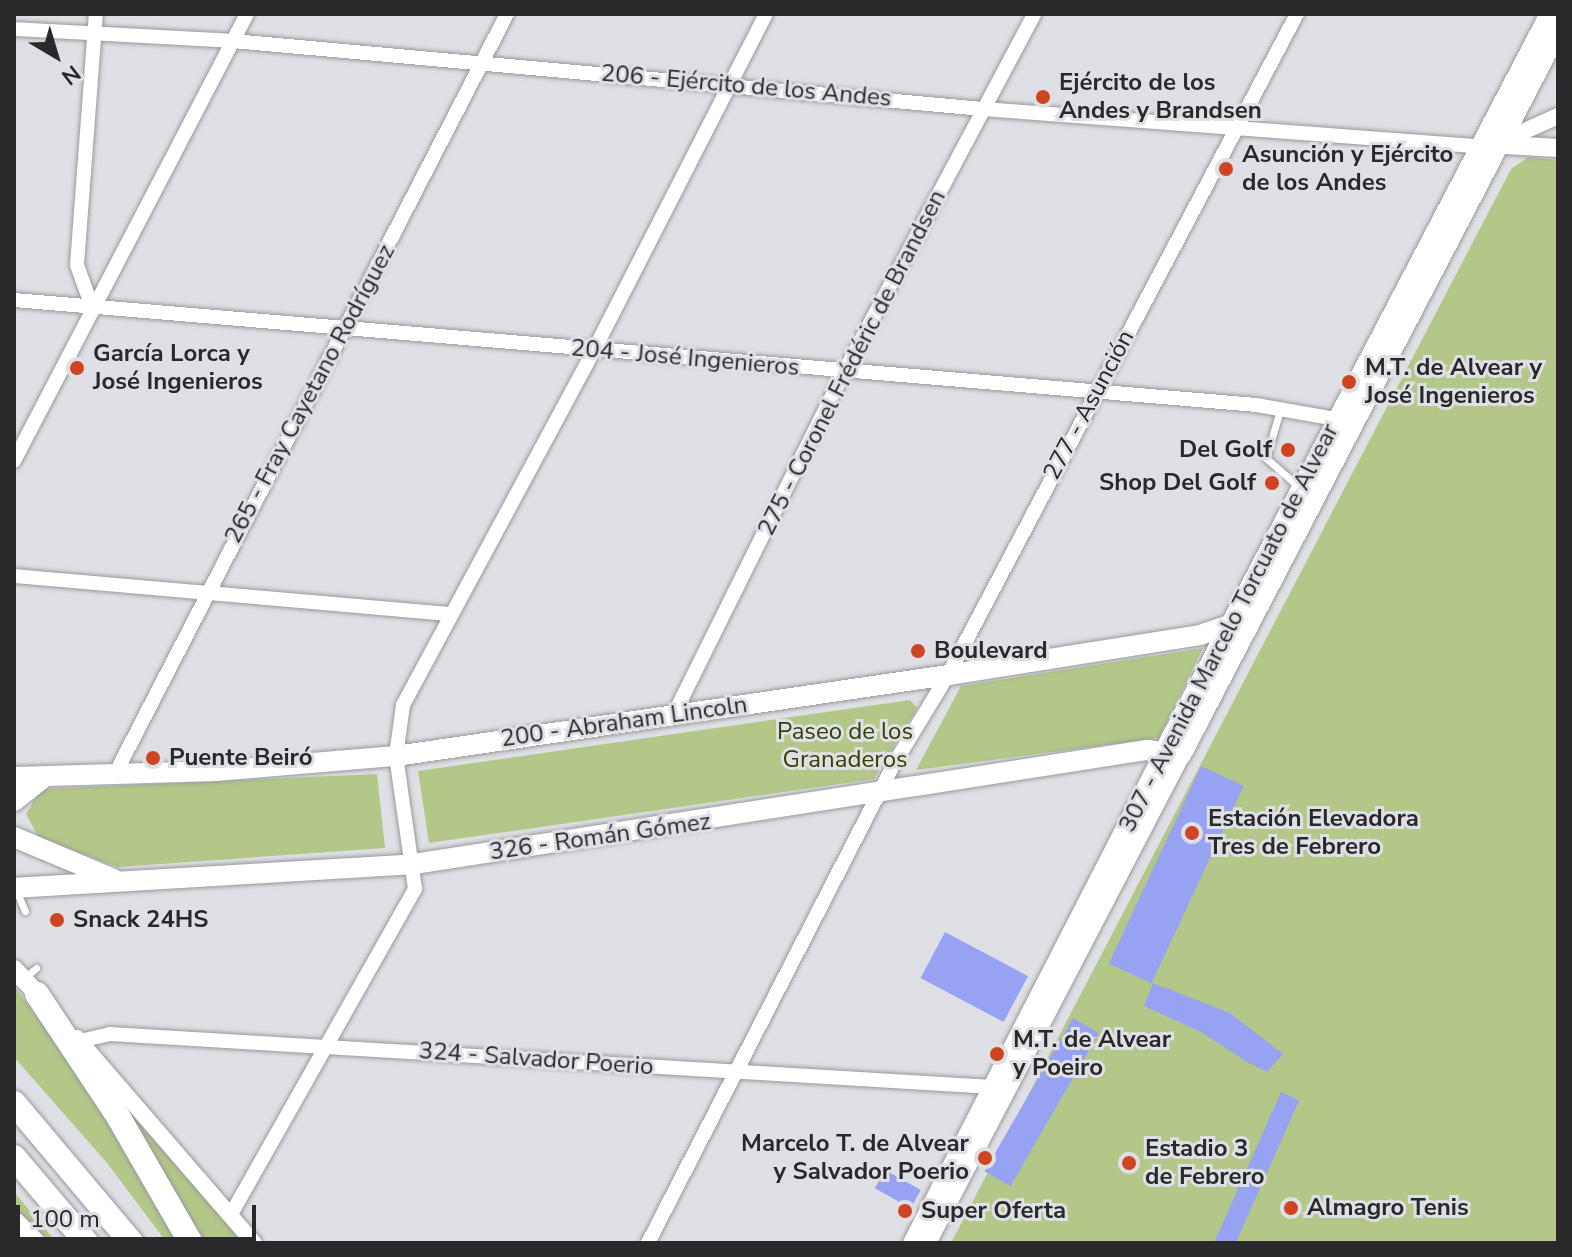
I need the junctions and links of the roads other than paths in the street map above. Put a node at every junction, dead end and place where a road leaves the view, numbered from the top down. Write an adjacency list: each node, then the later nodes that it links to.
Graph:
1 (96, 14): 10 (street)
2 (247, 14): 11 (street)
3 (507, 14): 12 (street, 265 - Fray Cayetano Rodríguez)
4 (766, 14): 13 (street)
5 (1034, 14): 14 (street, 275 - Coronel Frédéric de Brandsen)
6 (1297, 14): 16 (street, 277 - Asunción)
7 (1550, 14): 18 (main road, 307 - Avenida Marcelo Torcuato de Alvear)
8 (14, 29): 10 (street, 206 - Ejército de los Andes)
9 (1558, 31): 17 (main road, 307 - Avenida Marcelo Torcuato de Alvear)
10 (95, 33): 11 (street, 206 - Ejército de los Andes); 21 (street)
11 (233, 41): 12 (street, 206 - Ejército de los Andes); 21 (street)
12 (481, 63): 13 (street, 206 - Ejército de los Andes); 22 (street, 265 - Fray Cayetano Rodríguez)
13 (729, 83): 14 (street, 206 - Ejército de los Andes); 23 (street)
14 (983, 109): 16 (street, 206 - Ejército de los Andes); 24 (street, 275 - Coronel Frédéric de Brandsen)
15 (1558, 116): 17 (street)
16 (1237, 126): 18 (street, 206 - Ejército de los Andes); 25 (street, 277 - Asunción)
17 (1500, 142): 18 (main road); 19 (main road); 27 (main road, 307 - Avenida Marcelo Torcuato de Alvear)
18 (1478, 146): 27 (main road, 307 - Avenida Marcelo Torcuato de Alvear)
19 (1558, 148)
20 (14, 300): 21 (street, 204 - José Ingenieros)
21 (92, 307): 22 (street, 204 - José Ingenieros); 28 (street)
22 (344, 330): 23 (street, 204 - José Ingenieros); 31 (street, 265 - Fray Cayetano Rodríguez)
23 (594, 350): 24 (street, 204 - José Ingenieros); 32 (street)
24 (844, 372): 25 (street, 204 - José Ingenieros); 35 (street, 275 - Coronel Frédéric de Brandsen)
25 (1096, 392): 26 (street, 204 - José Ingenieros); 34 (street, 277 - Asunción)
26 (1281, 408): 27 (street, 204 - José Ingenieros); 29 (lane)
27 (1346, 420): 29 (main road, 307 - Avenida Marcelo Torcuato de Alvear); 36 (main road, 307 - Avenida Marcelo Torcuato de Alvear)
28 (14, 461)
29 (1302, 489): 33 (main road, 307 - Avenida Marcelo Torcuato de Alvear)
30 (14, 576): 31 (street)
31 (205, 593): 32 (street); 38 (street, 265 - Fray Cayetano Rodríguez)
32 (450, 614): 37 (street)
33 (1229, 625): 34 (main road, 200 - Abraham Lincoln); 36 (main road, 307 - Avenida Marcelo Torcuato de Alvear)
34 (948, 675): 35 (main road, 200 - Abraham Lincoln); 41 (street, 277 - Asunción)
35 (674, 714): 37 (main road, 200 - Abraham Lincoln)
36 (1173, 752): 41 (main road, 326 - Román Gómez); 52 (main road, 307 - Avenida Marcelo Torcuato de Alvear); 64 (main road, 307 - Avenida Marcelo Torcuato de Alvear)
37 (396, 756): 38 (main road, 200 - Abraham Lincoln); 44 (street)
38 (114, 776): 40 (main road, 200 - Abraham Lincoln)
39 (14, 777): 40 (main road, 200 - Abraham Lincoln)
40 (45, 777): 42 (main road)
41 (880, 795): 44 (main road, 326 - Román Gómez); 51 (street, 277 - Asunción)
42 (14, 801)
43 (14, 837): 45 (main road)
44 (414, 864): 45 (main road, 326 - Román Gómez); 50 (street)
45 (120, 881): 46 (main road, 326 - Román Gómez)
46 (14, 886): 47 (lane)
47 (25, 911)
48 (28, 977): 49 (street); 60 (highway)
49 (80, 1041): 50 (street, 324 - Salvador Poerio); 55 (street)
50 (325, 1046): 51 (street, 324 - Salvador Poerio); 55 (street)
51 (735, 1072): 52 (street, 324 - Salvador Poerio); 62 (street, 277 - Asunción)
52 (992, 1087): 63 (main road, 307 - Avenida Marcelo Torcuato de Alvear)
53 (14, 1103): 59 (highway)
54 (14, 1157): 58 (highway)
55 (230, 1216): 61 (street)
56 (14, 1224): 57 (highway)
57 (33, 1243)
58 (87, 1243)
59 (132, 1243)
60 (191, 1243)
61 (254, 1243)
62 (648, 1243)
63 (912, 1243)
64 (927, 1243)

